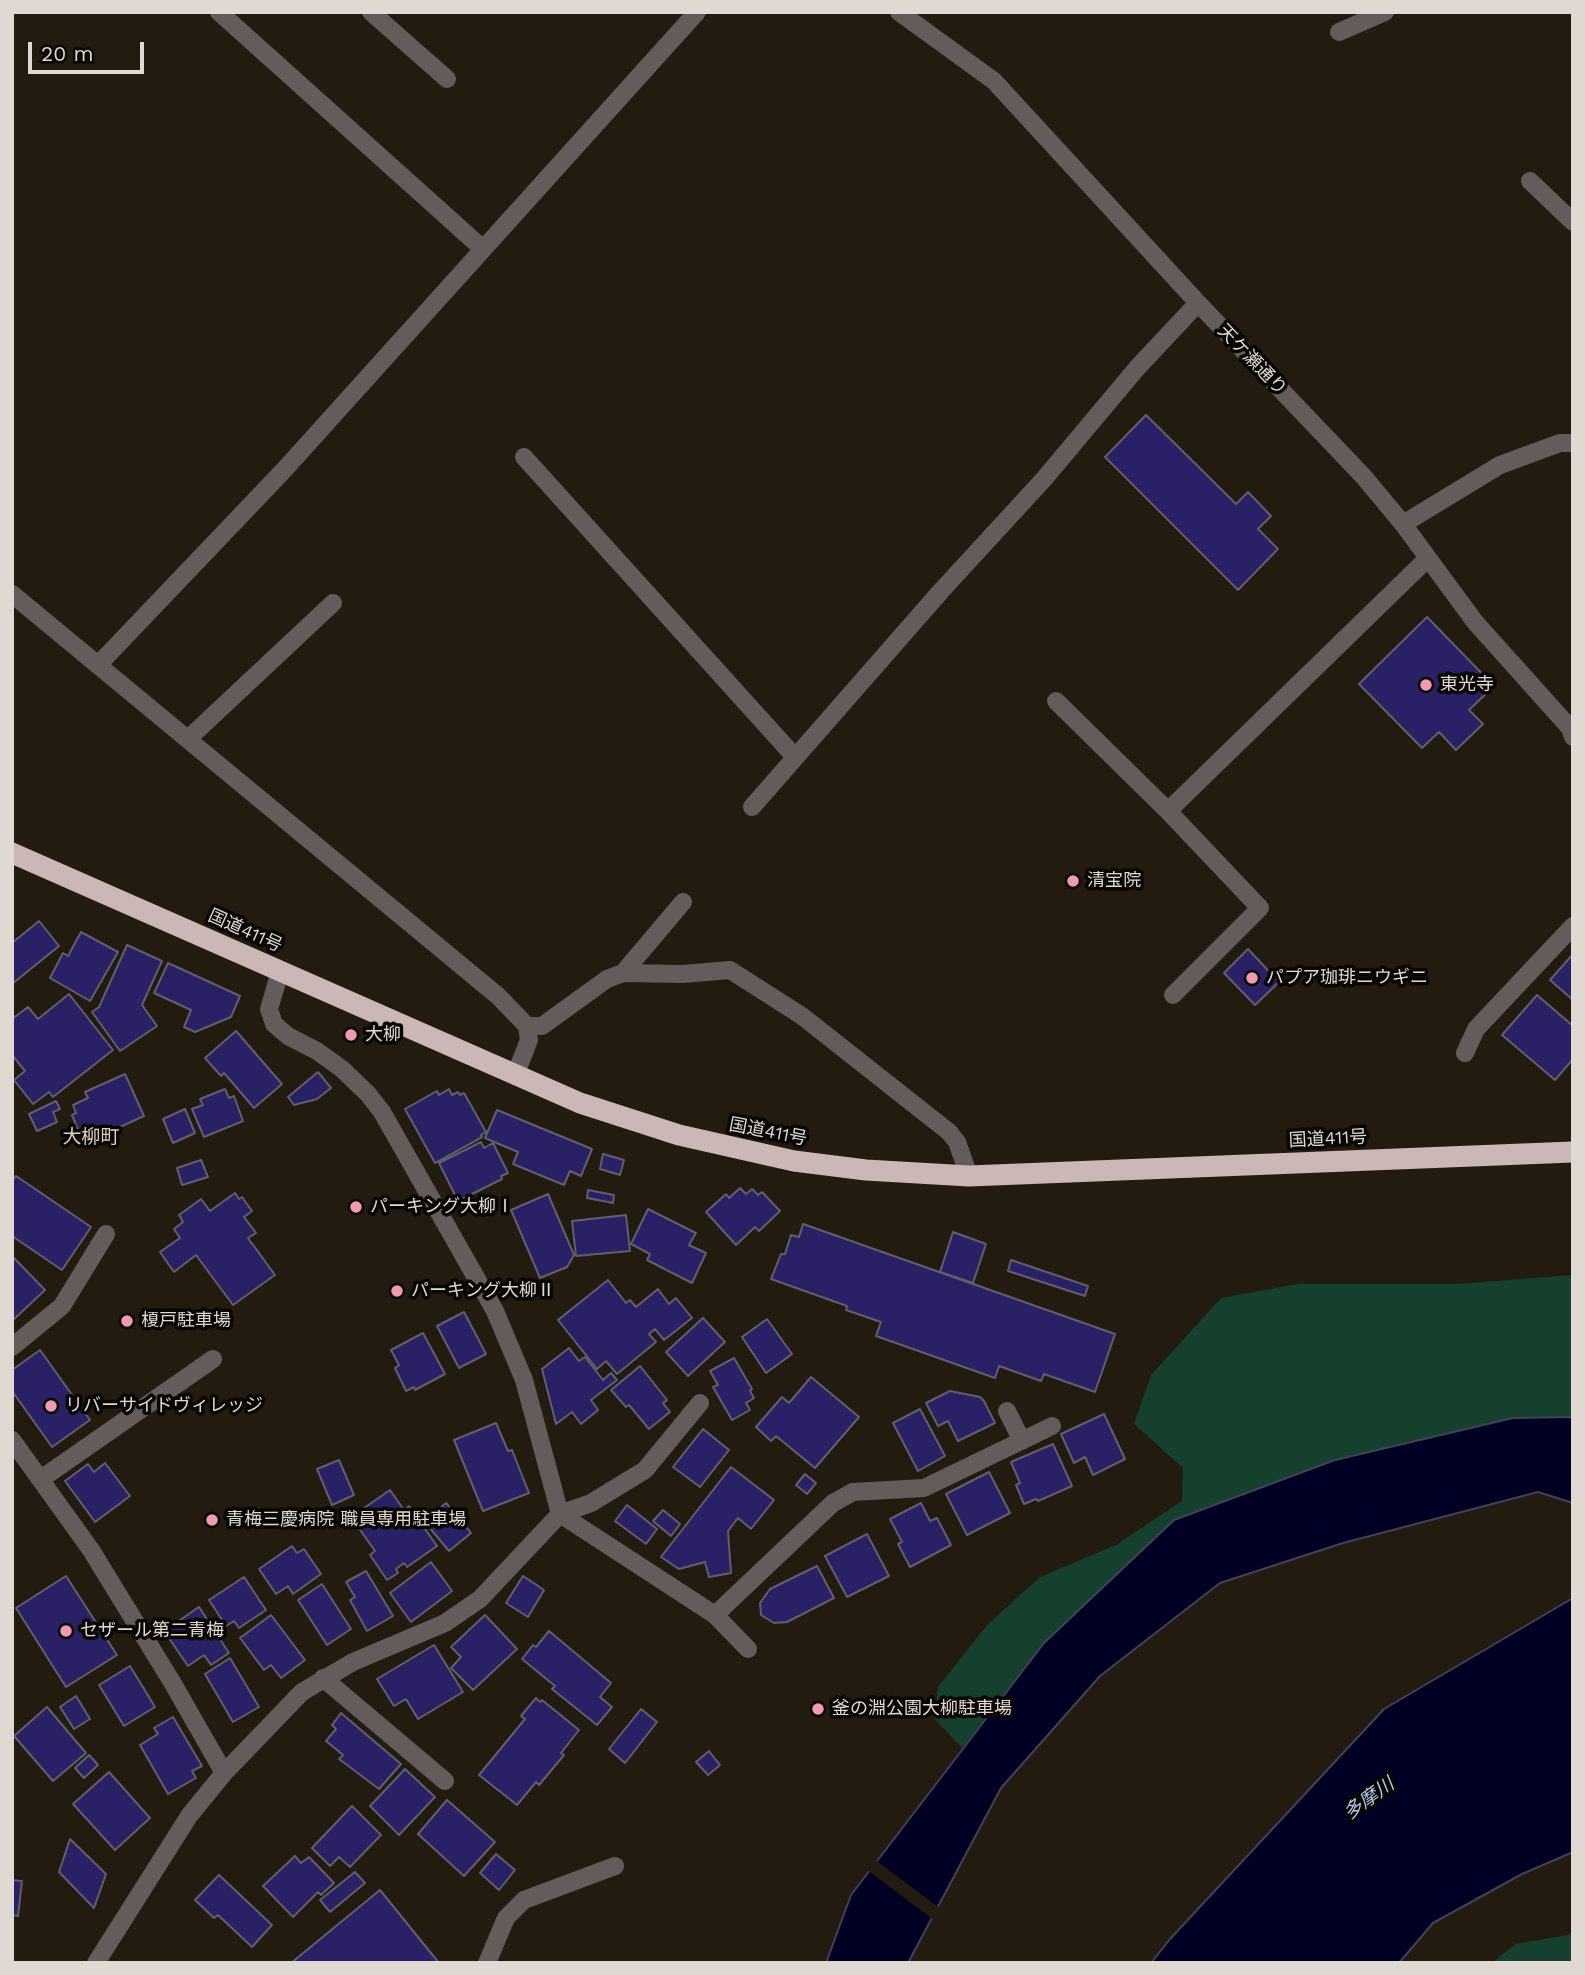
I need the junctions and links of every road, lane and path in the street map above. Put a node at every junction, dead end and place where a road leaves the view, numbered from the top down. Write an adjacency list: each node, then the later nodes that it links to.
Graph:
1 (219, 12): 10 (street)
2 (371, 12): 7 (street)
3 (697, 12): 10 (street)
4 (899, 12): 11 (street, 天ケ瀬通り)
5 (1385, 12): 6 (street)
6 (1339, 32)
7 (447, 79)
8 (1530, 181): 9 (street)
9 (1573, 222)
10 (483, 249): 18 (street)
11 (1198, 303): 14 (street, 天ケ瀬通り); 22 (street)
12 (1573, 443): 14 (street)
13 (524, 457): 22 (street)
14 (1403, 524): 15 (street, 天ケ瀬通り)
15 (1427, 559): 20 (street, 天ケ瀬通り); 24 (street)
16 (12, 594): 18 (street)
17 (333, 603): 21 (street)
18 (99, 664): 21 (street)
19 (1056, 701): 24 (street)
20 (1573, 737)
21 (189, 738): 31 (street)
22 (795, 757): 23 (street)
23 (752, 807)
24 (1168, 811): 30 (street)
25 (12, 853): 28 (highway, 国道411号)
26 (684, 902): 29 (street)
27 (1573, 926): 32 (street)
28 (279, 972): 33 (highway, 国道411号); 45 (street)
29 (623, 973): 31 (street); 35 (street)
30 (1173, 995)
31 (527, 1026): 33 (street)
32 (1465, 1053)
33 (515, 1076): 35 (highway, 国道411号)
34 (1573, 1152): 35 (highway, 国道411号)
35 (968, 1176)
36 (106, 1234): 37 (street)
37 (12, 1347)
38 (213, 1359): 44 (street)
39 (700, 1402): 45 (street)
40 (1007, 1411): 43 (street)
41 (1052, 1426): 43 (street)
42 (12, 1440): 44 (street)
43 (1022, 1441): 46 (street)
44 (41, 1479): 49 (street)
45 (560, 1514): 46 (street); 48 (street)
46 (715, 1615): 47 (street)
47 (748, 1649)
48 (323, 1678): 49 (street); 50 (street)
49 (224, 1773): 52 (street)
50 (445, 1782)
51 (615, 1866): 53 (street)
52 (96, 1963)
53 (487, 1963)

